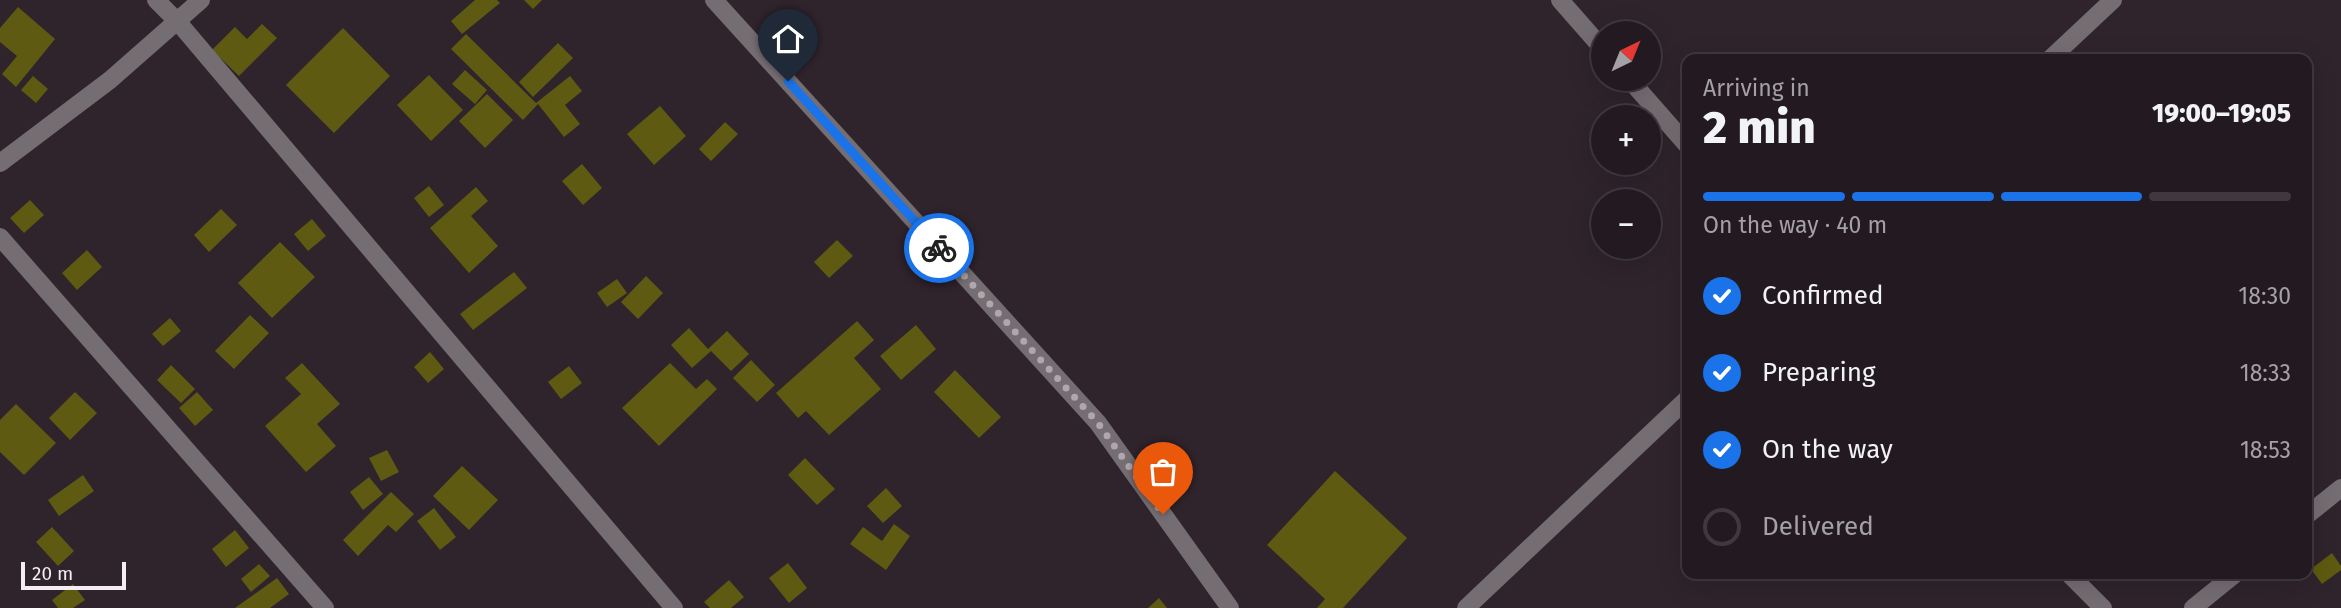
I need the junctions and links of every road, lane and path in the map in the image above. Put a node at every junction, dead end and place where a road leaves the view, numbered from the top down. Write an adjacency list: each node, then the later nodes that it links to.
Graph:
1 (156, 0): 6 (street)
2 (201, 0): 6 (street)
3 (714, 0): 18 (street)
4 (1560, 0): 7 (street)
5 (2113, 0): 8 (street)
6 (178, 22): 11 (street); 20 (street)
7 (1591, 35)
8 (2055, 54)
9 (1640, 91): 10 (street)
10 (1682, 139)
11 (0, 163)
12 (0, 237): 19 (street)
13 (1682, 404): 21 (street)
14 (2341, 488): 15 (street)
15 (2312, 511)
16 (2074, 579): 22 (street)
17 (2229, 579): 23 (street)
18 (1226, 607)
19 (324, 608)
20 (674, 608)
21 (1466, 608)
22 (2103, 608)
23 (2193, 608)

